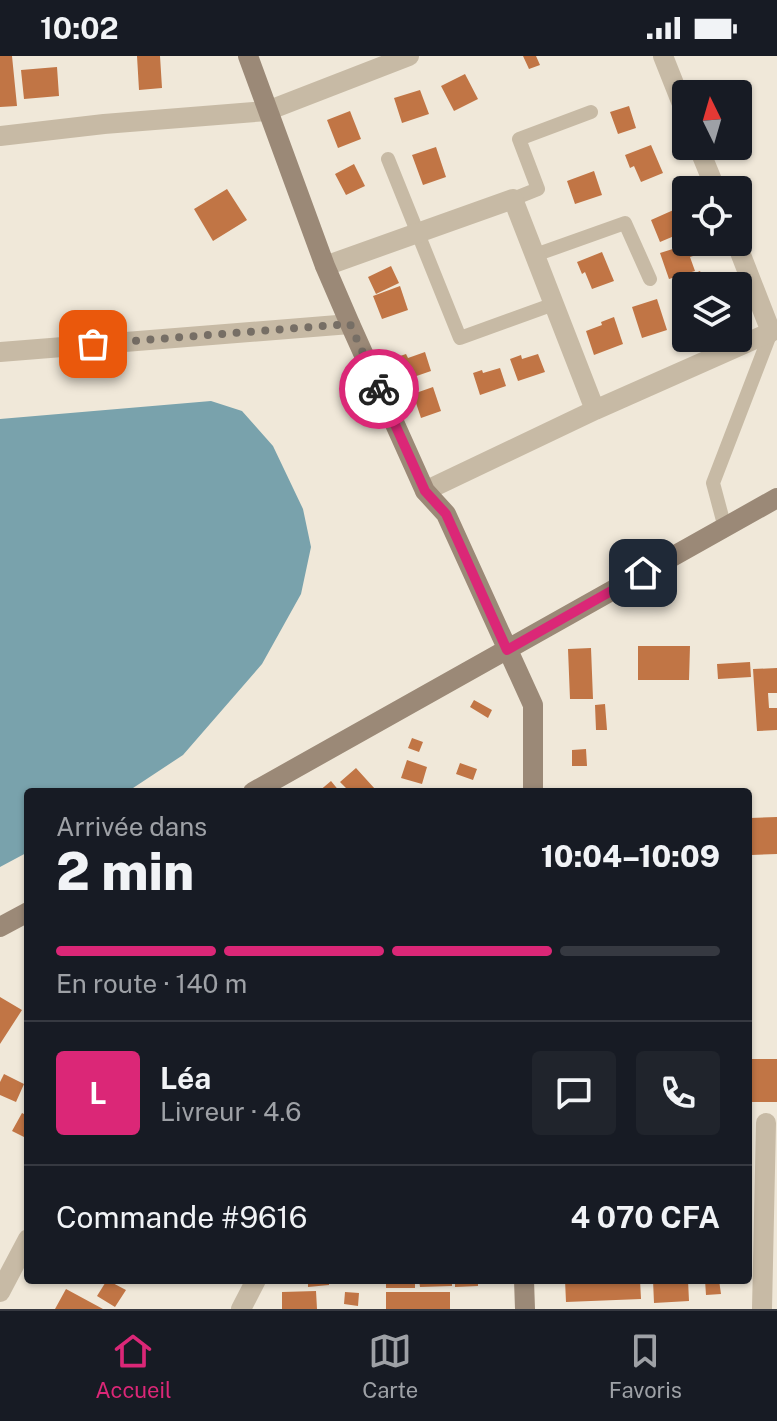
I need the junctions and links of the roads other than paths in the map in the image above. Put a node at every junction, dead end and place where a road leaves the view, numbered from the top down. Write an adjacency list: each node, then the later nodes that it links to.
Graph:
1 (248, 56): 5 (street)
2 (409, 56): 5 (street)
3 (663, 56): 4 (street)
4 (673, 80)
5 (267, 111): 7 (street); 13 (street)
6 (591, 112): 9 (lane)
7 (0, 136)
8 (388, 159): 10 (lane)
9 (513, 199): 10 (street); 11 (street)
10 (417, 233): 13 (street); 15 (lane)
11 (535, 255): 14 (lane); 15 (street)
12 (741, 256): 17 (street)
13 (325, 266): 16 (street)
14 (650, 279)
15 (554, 304): 19 (street)
16 (350, 324): 18 (street); 20 (street)
17 (771, 332): 19 (street); 22 (lane)
18 (0, 352)
19 (595, 410): 20 (street)
20 (425, 491): 23 (street)
21 (777, 498): 22 (street)
22 (725, 528): 23 (street)
23 (507, 650): 24 (street); 25 (street)
24 (260, 788)
25 (533, 788)
26 (24, 914): 27 (street)
27 (0, 927)
28 (764, 1123): 35 (street)
29 (24, 1247): 32 (street)
30 (254, 1284): 33 (street)
31 (524, 1284): 34 (street)
32 (0, 1292)
33 (241, 1309)
34 (525, 1309)
35 (762, 1309)

